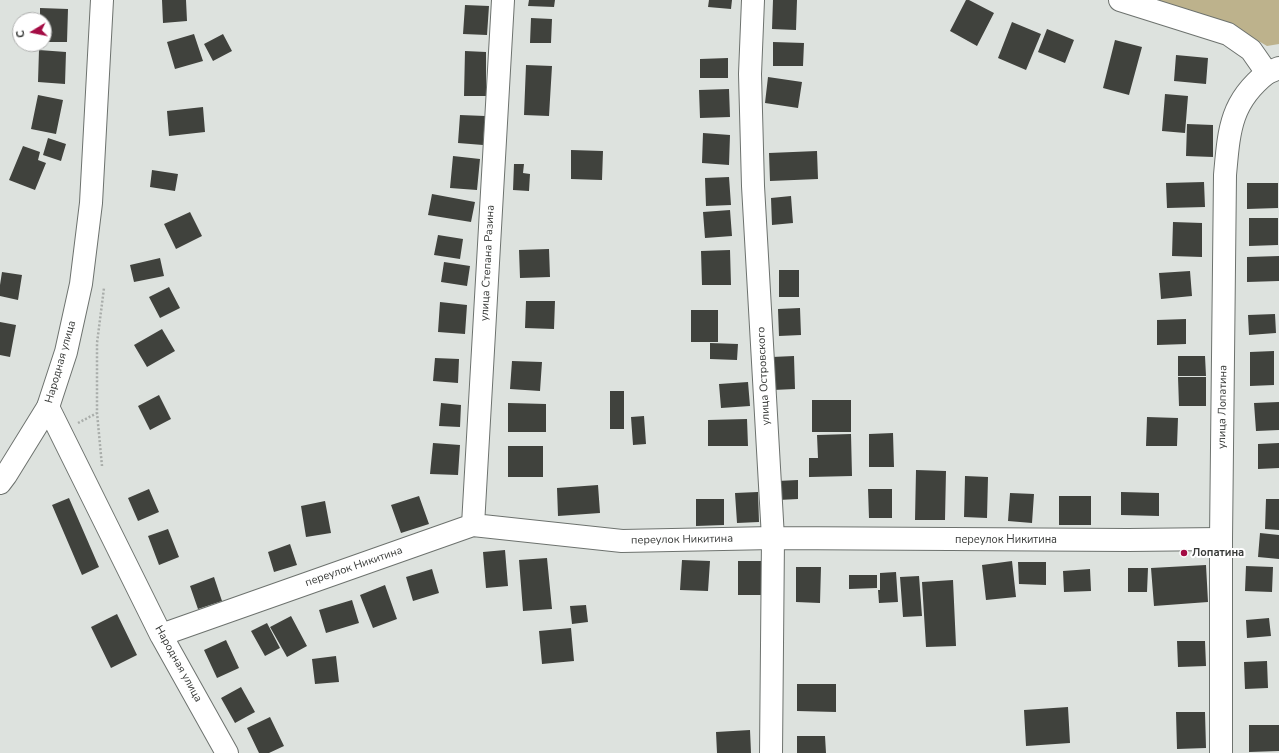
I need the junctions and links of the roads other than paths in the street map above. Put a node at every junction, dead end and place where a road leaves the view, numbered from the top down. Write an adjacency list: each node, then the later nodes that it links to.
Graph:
1 (102, 0): 6 (street, Народная улица)
2 (503, 0): 8 (street, улица Степана Разина)
3 (753, 0): 9 (street, улица Островского)
4 (1120, 0): 5 (street)
5 (1273, 70): 10 (street, улица Лопатина)
6 (48, 408): 7 (street); 11 (street, Народная улица)
7 (0, 483)
8 (473, 525): 9 (street, переулок Никитина); 11 (street, переулок Никитина)
9 (773, 538): 10 (street, переулок Никитина); 13 (street, улица Островского)
10 (1221, 539): 14 (street, улица Лопатина)
11 (161, 635): 12 (street, Народная улица)
12 (227, 753)
13 (771, 753)
14 (1221, 753)

